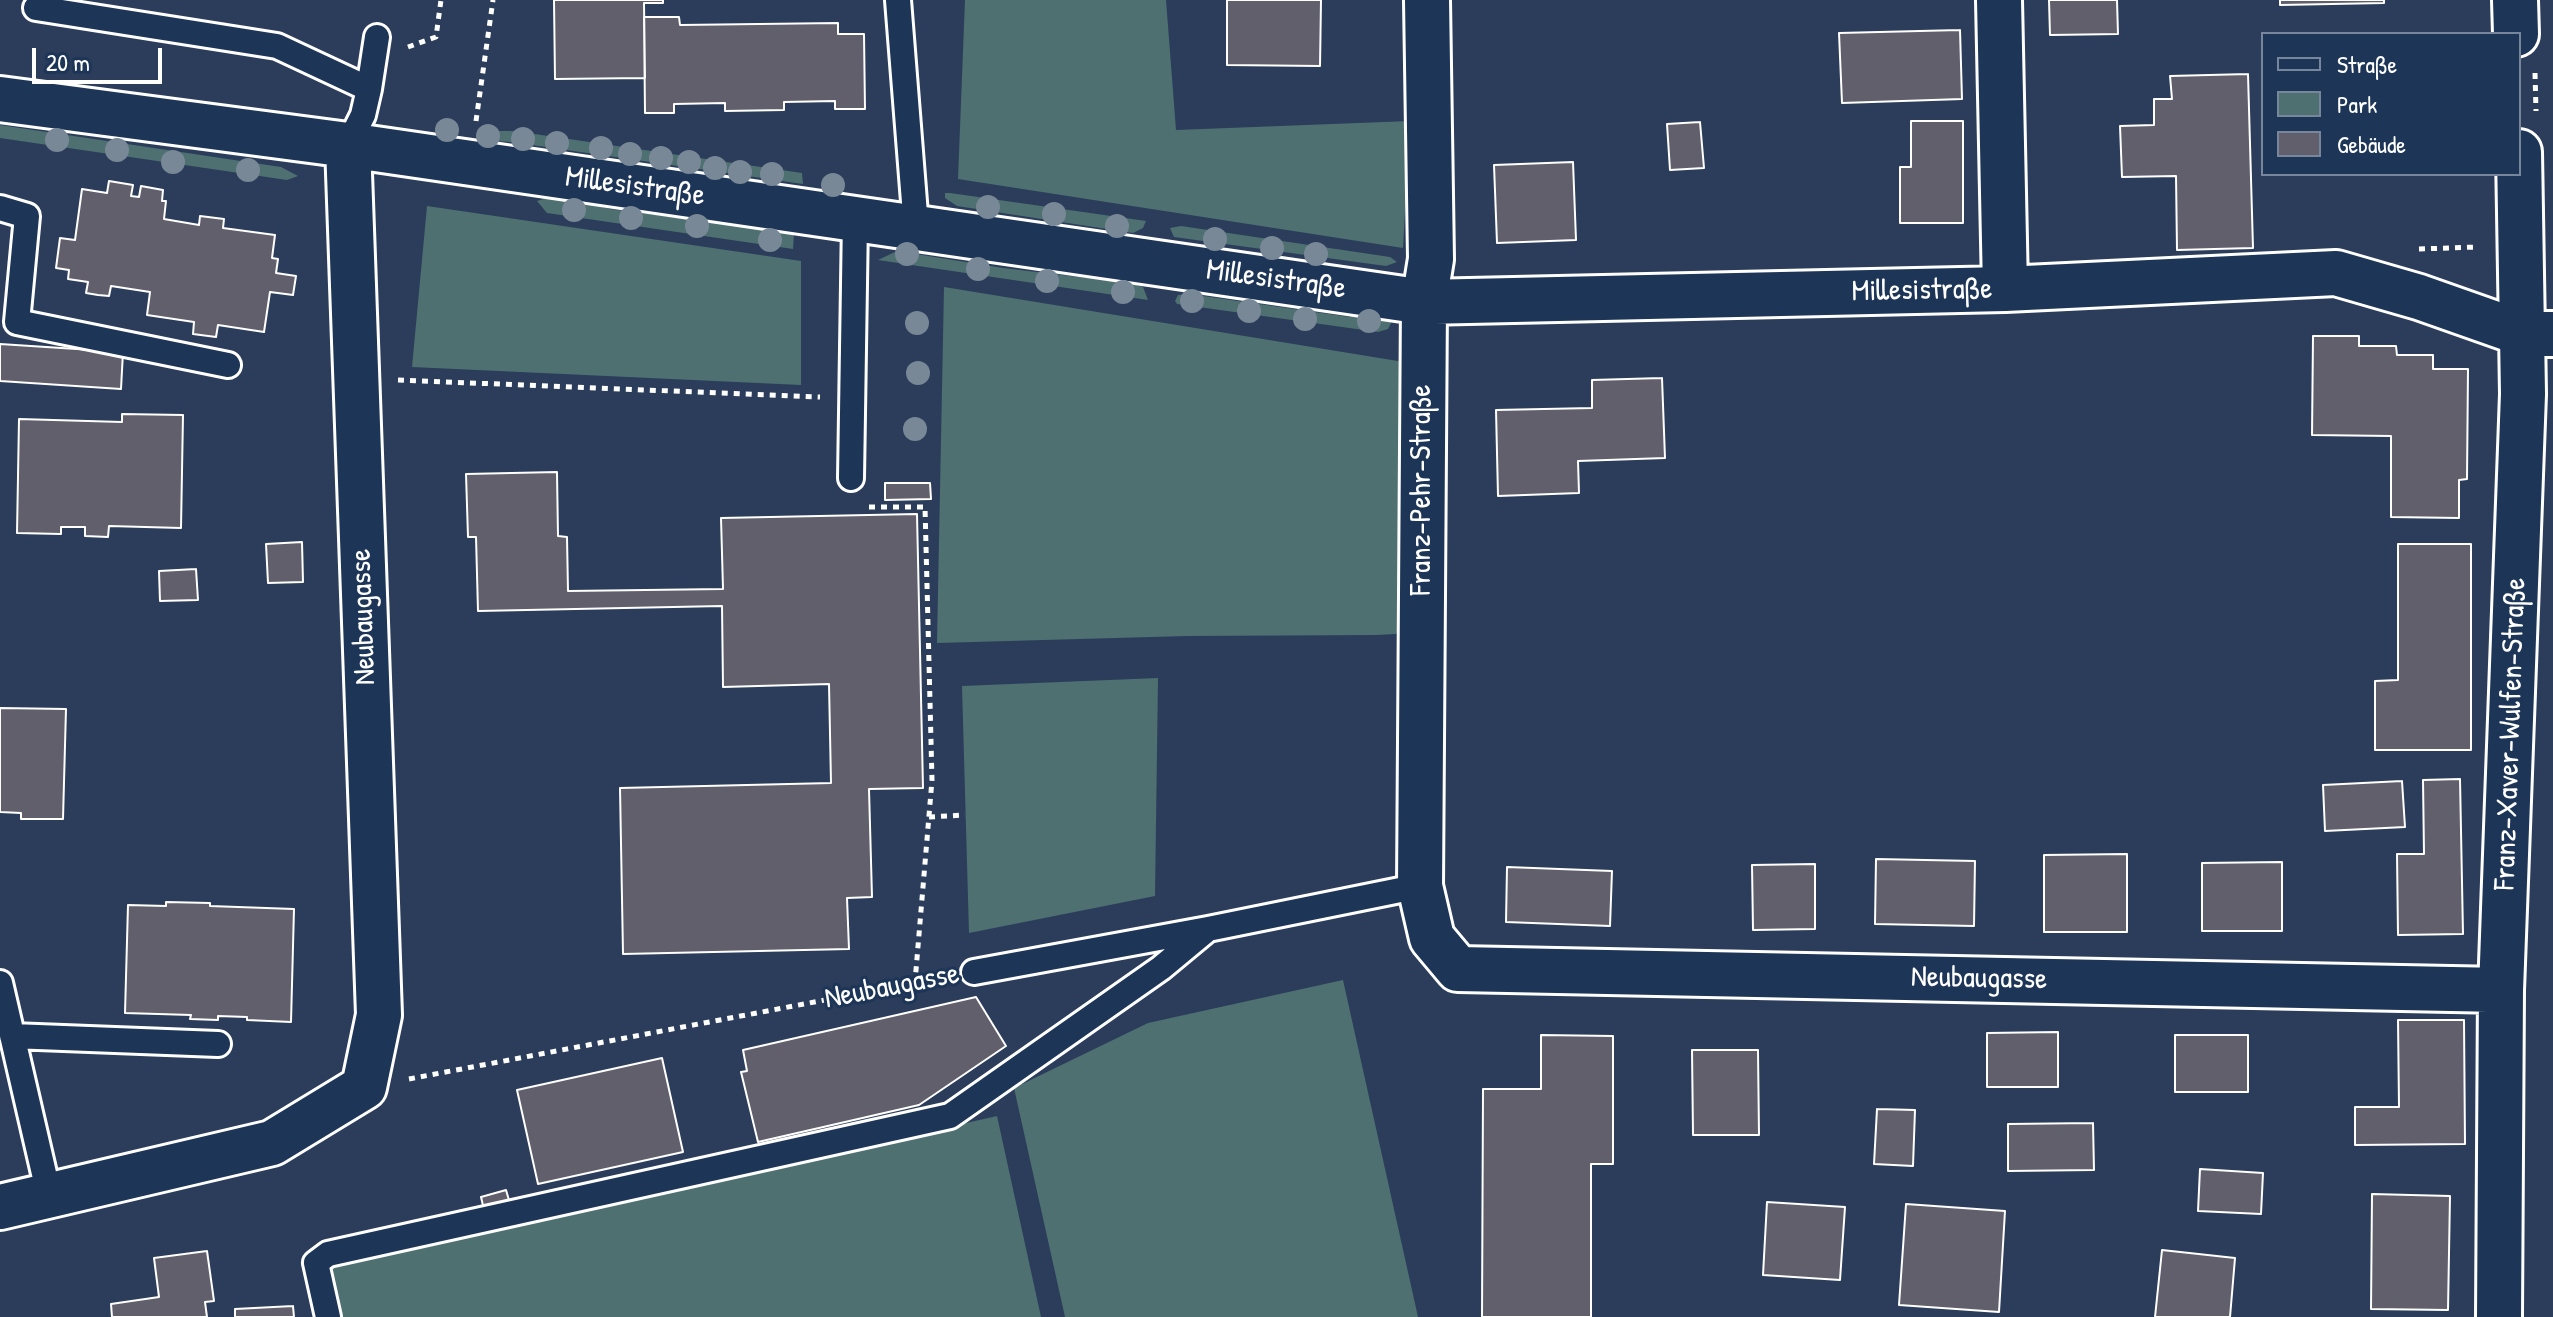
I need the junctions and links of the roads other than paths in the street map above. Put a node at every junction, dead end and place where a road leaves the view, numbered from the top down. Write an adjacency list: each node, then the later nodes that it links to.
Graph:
1 (898, 0): 14 (lane)
2 (1427, 0): 16 (street, Franz-Pehr-Straße)
3 (1999, 0): 15 (street)
4 (2515, 0): 6 (street)
5 (36, 8): 8 (lane)
6 (2516, 32)
7 (375, 48): 8 (lane)
8 (369, 89): 10 (lane)
9 (0, 99): 10 (street, Millesistraße)
10 (348, 145): 13 (street, Millesistraße); 28 (street, Neubaugasse)
11 (2521, 171): 17 (street, Franz-Xaver-Wulfen-Straße)
12 (0, 208): 18 (lane)
13 (855, 219): 14 (street, Millesistraße); 19 (lane)
14 (916, 227): 16 (street, Millesistraße)
15 (2005, 289): 16 (street, Millesistraße); 17 (street, Millesistraße)
16 (1424, 302): 20 (street, Franz-Pehr-Straße)
17 (2538, 334): 25 (street, Franz-Xaver-Wulfen-Straße)
18 (228, 365)
19 (851, 478)
20 (1420, 886): 21 (lane, Neubaugasse); 22 (street, Franz-Pehr-Straße)
21 (1208, 929): 23 (lane, Neubaugasse); 30 (lane)
22 (1458, 969): 25 (street, Neubaugasse)
23 (974, 972)
24 (0, 983): 26 (lane)
25 (2501, 990): 31 (street, Franz-Xaver-Wulfen-Straße)
26 (12, 1036): 27 (lane); 28 (lane)
27 (218, 1044)
28 (49, 1195): 29 (street)
29 (0, 1207)
30 (328, 1317)
31 (2499, 1317)

